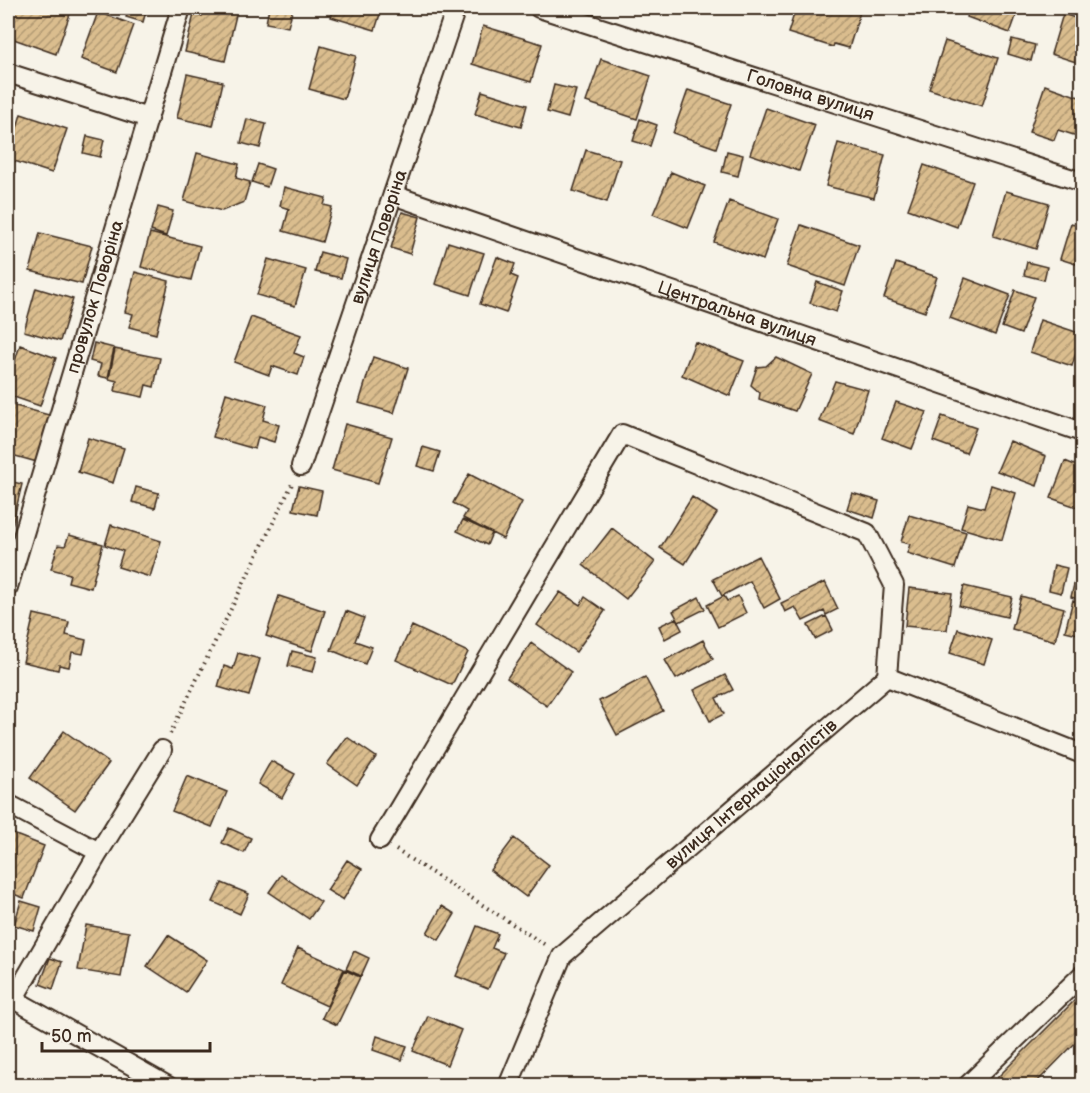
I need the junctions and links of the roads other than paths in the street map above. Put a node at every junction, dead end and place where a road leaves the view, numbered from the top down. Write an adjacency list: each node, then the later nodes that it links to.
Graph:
1 (181, 8): 5 (street, провулок Поворіна)
2 (456, 8): 7 (street, вулиця Поворіна)
3 (539, 8): 6 (street, Головна вулиця)
4 (8, 74): 5 (street)
5 (148, 118): 10 (street, провулок Поворіна)
6 (1083, 182)
7 (393, 195): 8 (street, Центральна вулиця); 9 (street, вулиця Поворіна)
8 (1083, 432)
9 (301, 466)
10 (8, 587)
11 (887, 677): 13 (street); 15 (street); 20 (street, вулиця Інтернаціоналістів)
12 (162, 750): 16 (street)
13 (1083, 754)
14 (8, 804): 16 (street)
15 (380, 840)
16 (99, 852): 18 (street)
17 (1083, 975): 21 (street)
18 (11, 997): 19 (street)
19 (168, 1086)
20 (508, 1086)
21 (967, 1086)

